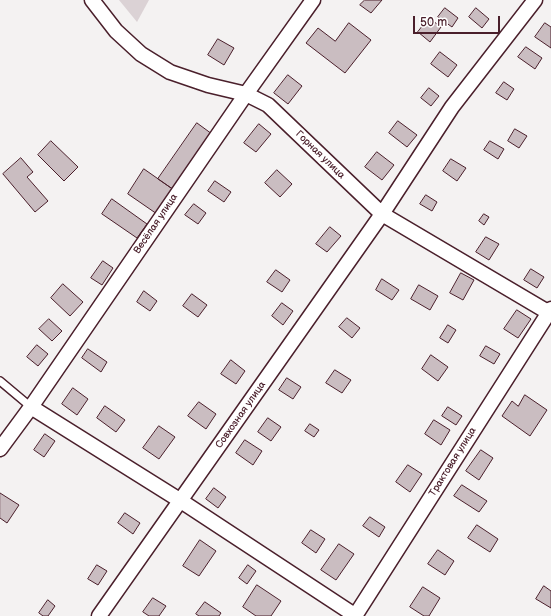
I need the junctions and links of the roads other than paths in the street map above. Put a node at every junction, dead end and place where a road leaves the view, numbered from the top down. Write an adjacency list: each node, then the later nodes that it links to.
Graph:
1 (92, 0): 4 (street, Горная улица)
2 (313, 0): 4 (street, Весёлая улица)
3 (535, 0): 5 (street, Совхозная улица)
4 (246, 94): 5 (street, Горная улица); 8 (street, Весёлая улица)
5 (382, 214): 6 (street, Горная улица); 10 (street, Совхозная улица)
6 (550, 312): 12 (street, Трактовая улица)
7 (0, 381): 8 (lane)
8 (31, 407): 9 (street, Весёлая улица); 10 (street)
9 (0, 449)
10 (180, 501): 11 (street, Совхозная улица); 12 (street)
11 (100, 616)
12 (356, 616)

